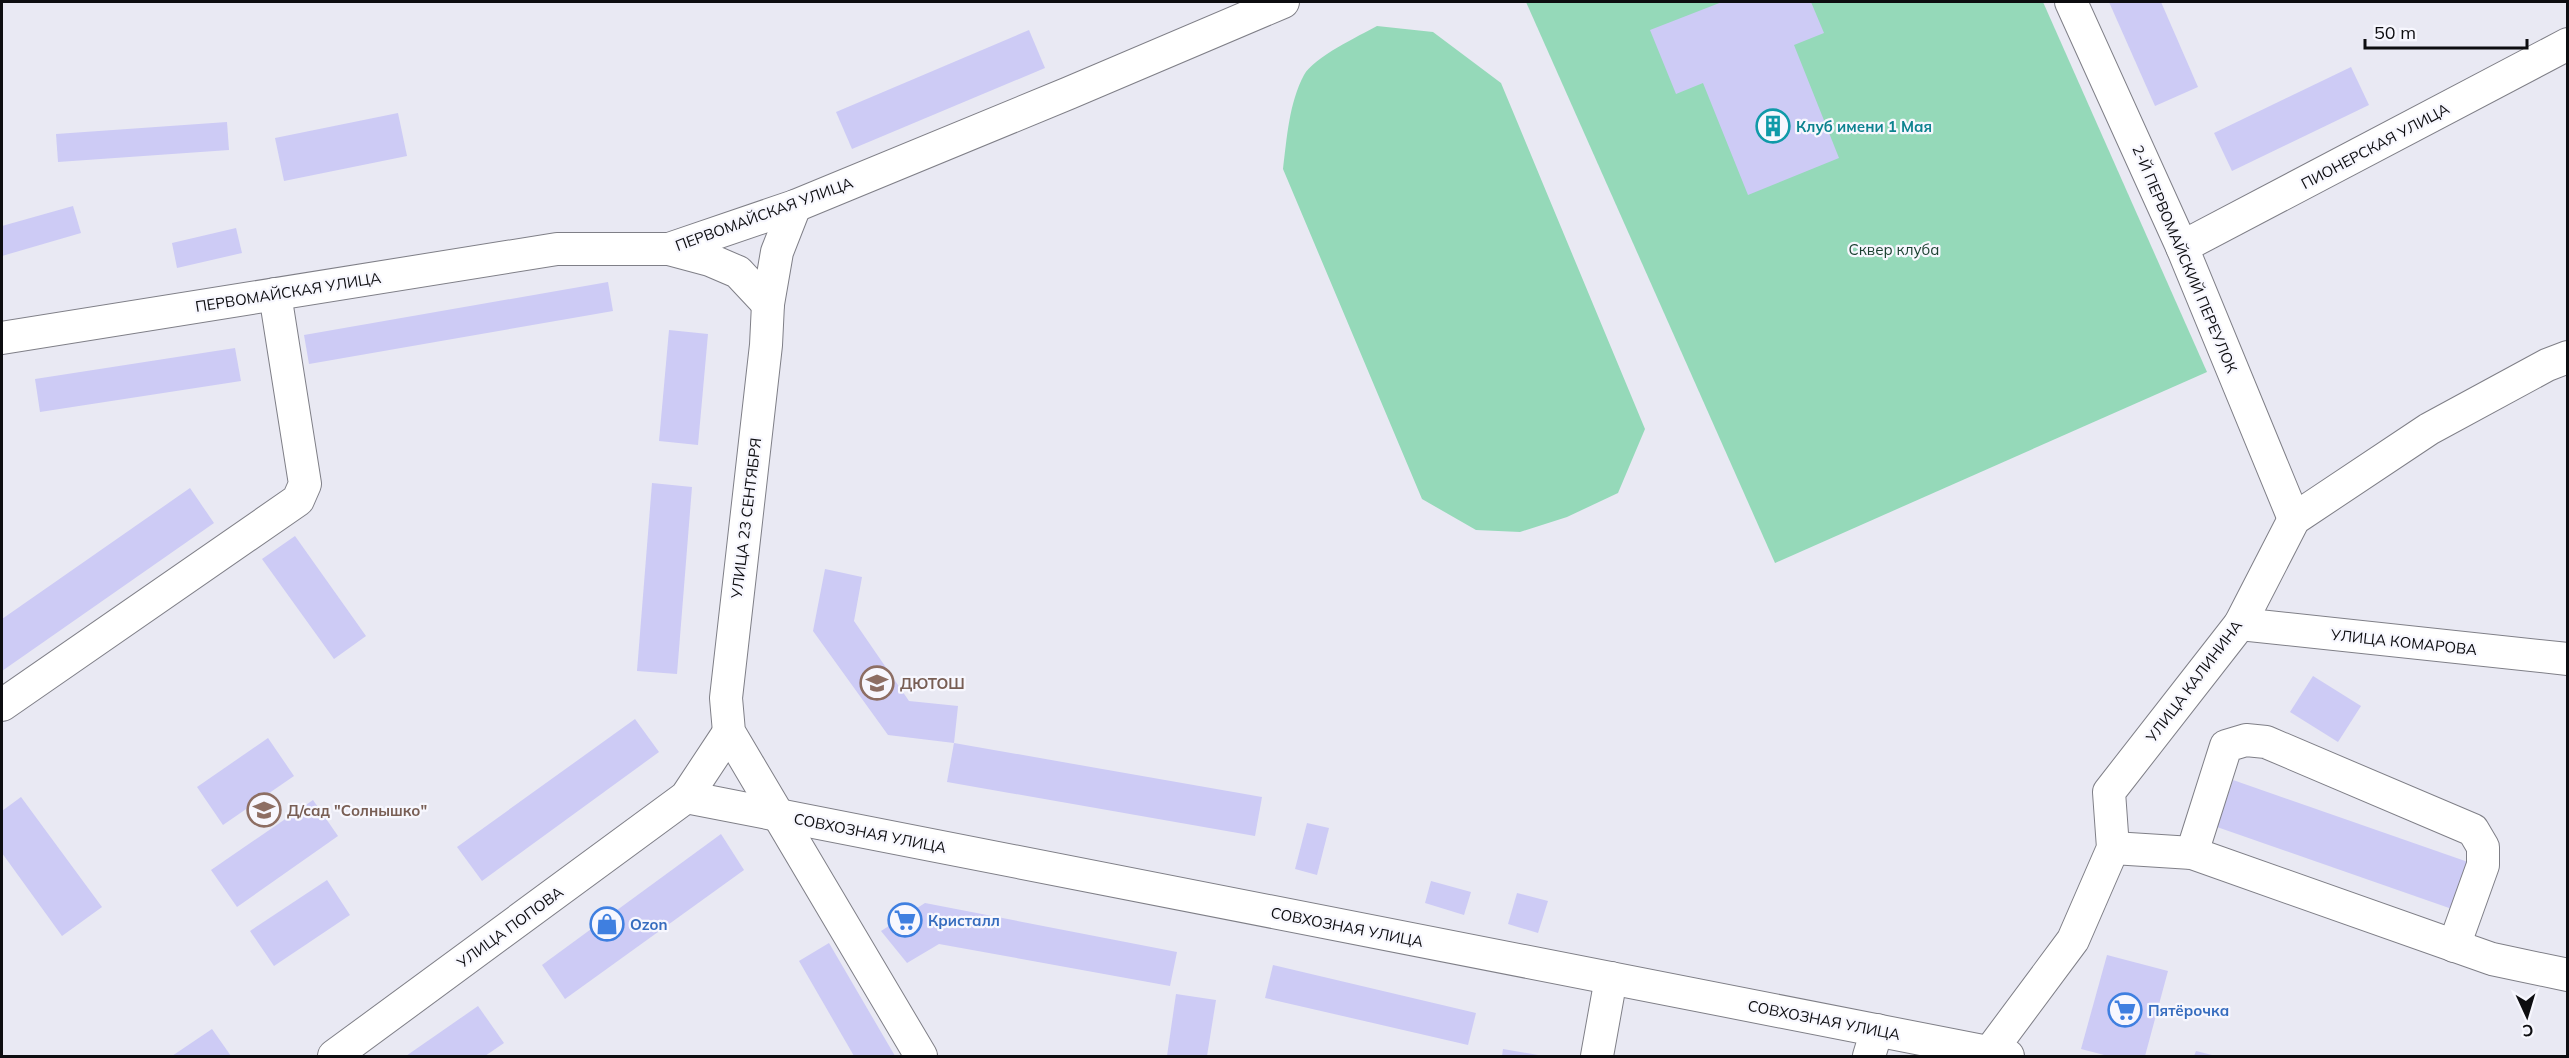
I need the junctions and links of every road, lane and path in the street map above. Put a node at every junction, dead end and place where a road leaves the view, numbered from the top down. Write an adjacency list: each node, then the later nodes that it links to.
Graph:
1 (1282, 2): 4 (street, ПЕРВОМАЙСКАЯ УЛИЦА)
2 (2071, 2): 5 (street, 2-Й ПЕРВОМАЙСКИЙ ПЕРЕУЛОК)
3 (2568, 44): 5 (street, ПИОНЕРСКАЯ УЛИЦА)
4 (795, 206): 6 (street, ПЕРВОМАЙСКАЯ УЛИЦА); 8 (street, УЛИЦА 23 СЕНТЯБРЯ)
5 (2182, 247): 11 (street, 2-Й ПЕРВОМАЙСКИЙ ПЕРЕУЛОК)
6 (669, 249): 7 (street, ПЕРВОМАЙСКАЯ УЛИЦА); 8 (street)
7 (275, 294): 9 (street, ПЕРВОМАЙСКАЯ УЛИЦА); 14 (street)
8 (768, 304): 15 (street, УЛИЦА 23 СЕНТЯБРЯ)
9 (2, 338)
10 (2568, 357): 11 (street, УЛИЦА КАЛИНИНА)
11 (2294, 519): 12 (street, УЛИЦА КАЛИНИНА)
12 (2240, 624): 13 (street, УЛИЦА КОМАРОВА); 18 (street, УЛИЦА КАЛИНИНА)
13 (2568, 659)
14 (2, 705)
15 (729, 732): 16 (street); 17 (street, УЛИЦА 23 СЕНТЯБРЯ)
16 (686, 797): 17 (street, СОВХОЗНАЯ УЛИЦА); 25 (street, УЛИЦА ПОПОВА)
17 (780, 816): 22 (street, СОВХОЗНАЯ УЛИЦА); 26 (street, УЛИЦА 23 СЕНТЯБРЯ)
18 (2113, 848): 19 (street); 24 (street, УЛИЦА КАЛИНИНА)
19 (2192, 853): 20 (street); 20 (street)
20 (2454, 945): 21 (street)
21 (2568, 975)
22 (1611, 978): 23 (street, СОВХОЗНАЯ УЛИЦА); 27 (street)
23 (1873, 1043): 24 (street, СОВХОЗНАЯ УЛИЦА)
24 (1998, 1055)
25 (334, 1056)
26 (921, 1056)
27 (1597, 1056)

